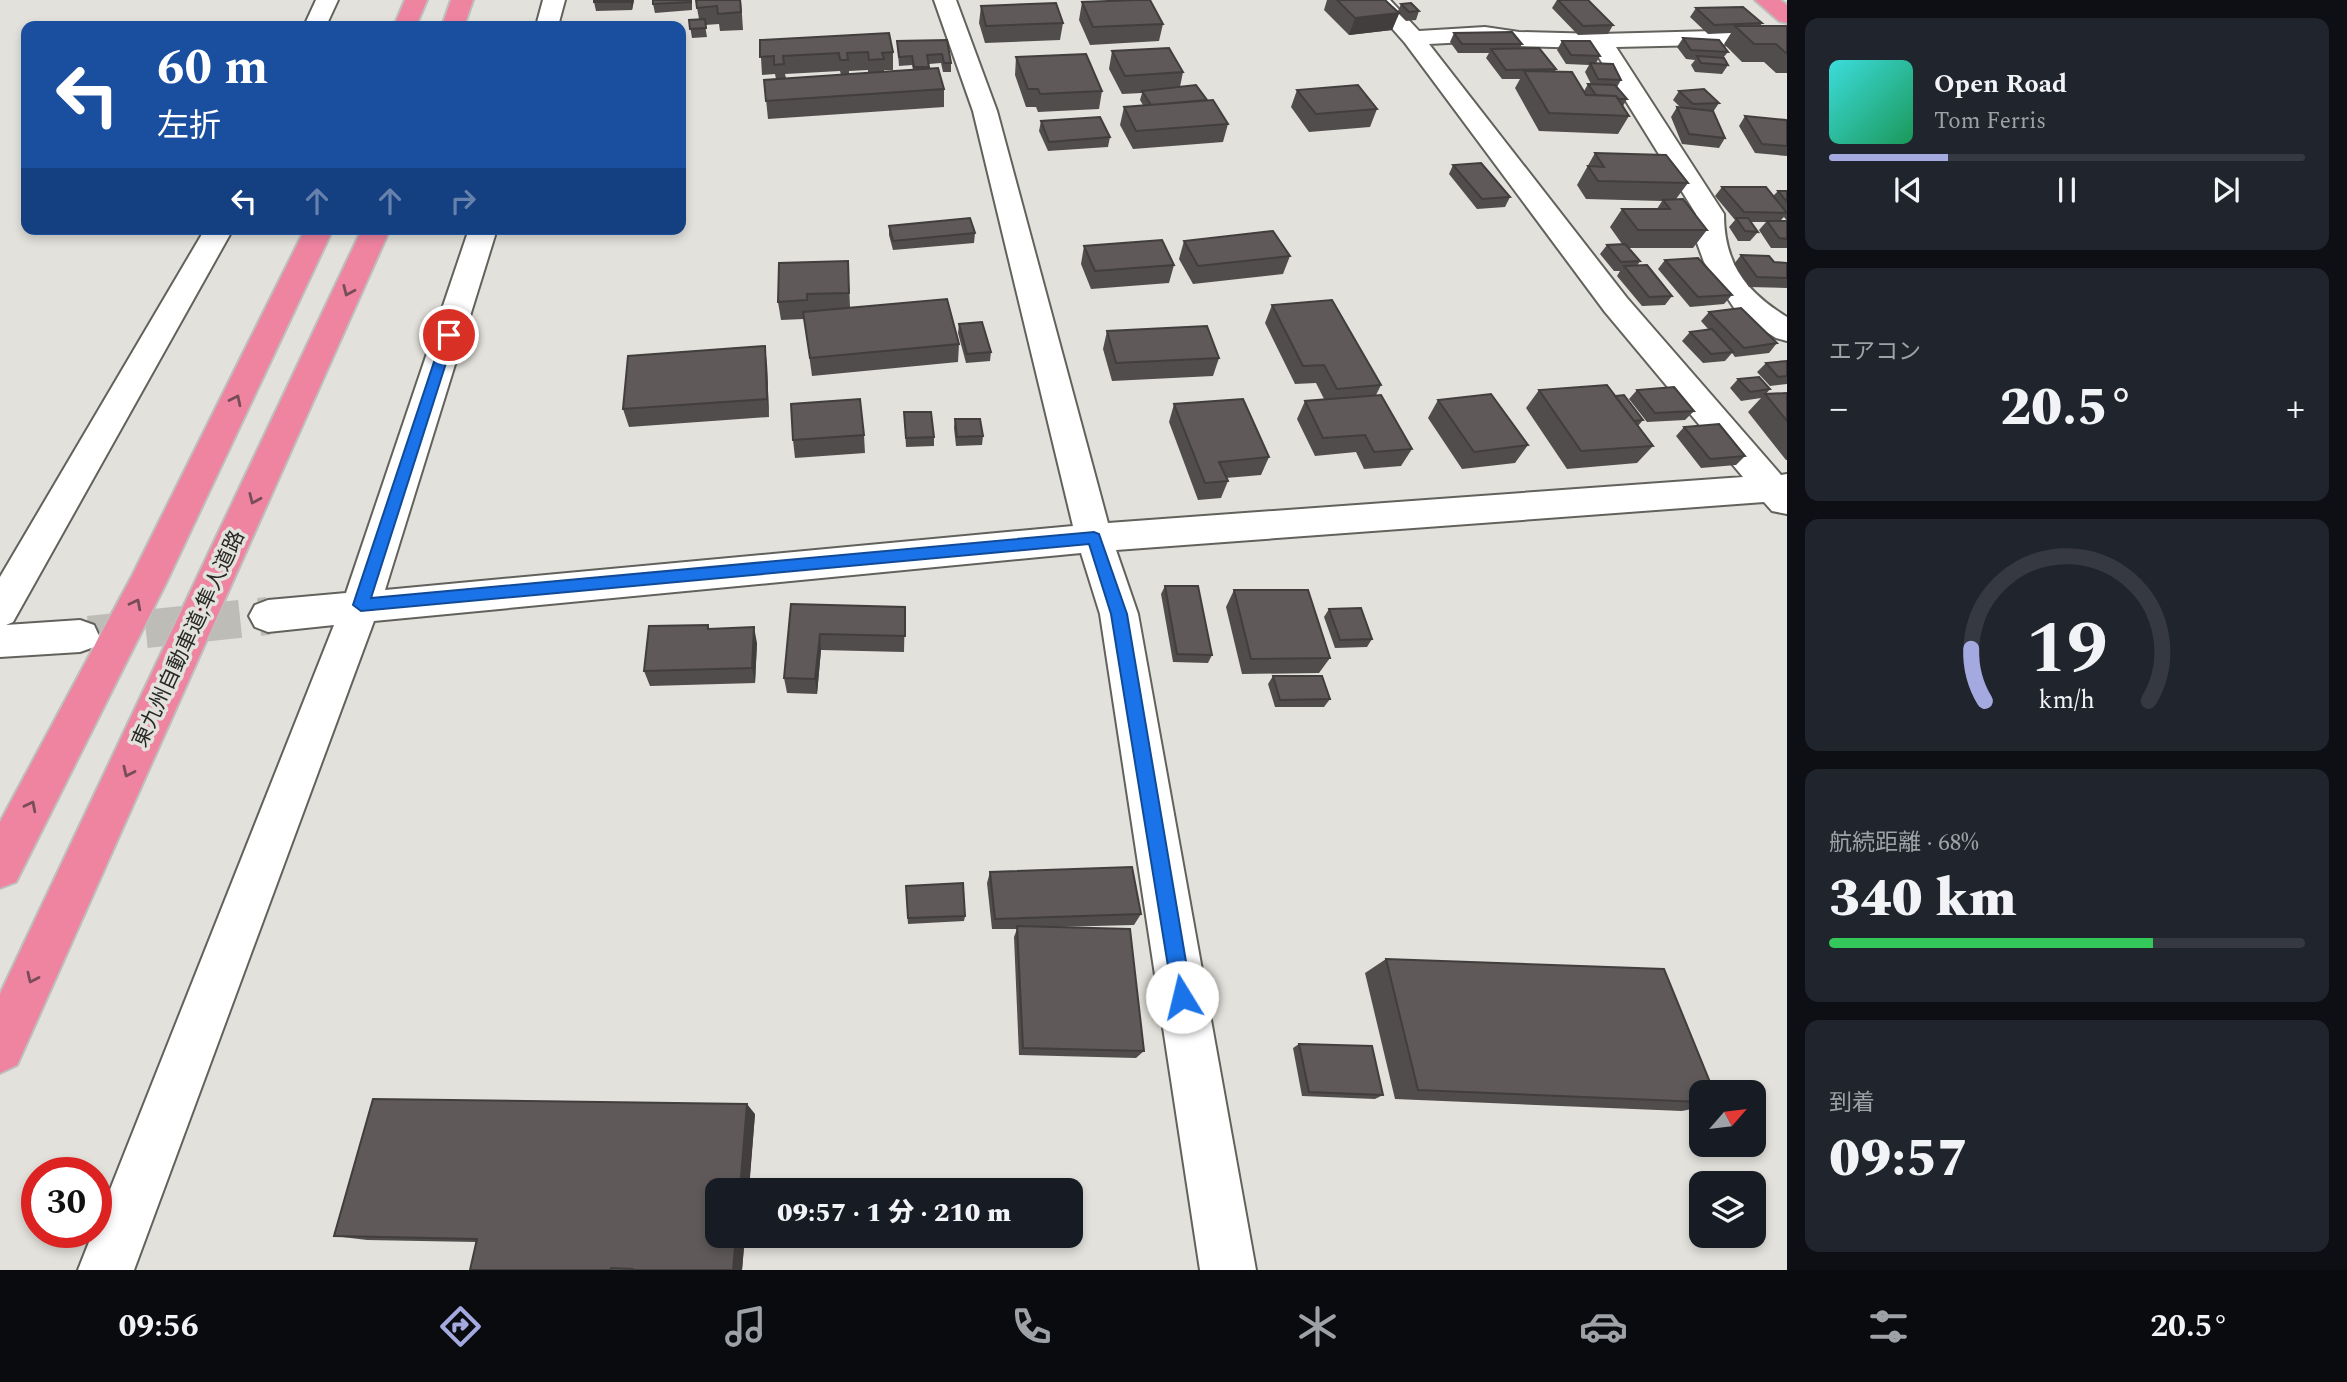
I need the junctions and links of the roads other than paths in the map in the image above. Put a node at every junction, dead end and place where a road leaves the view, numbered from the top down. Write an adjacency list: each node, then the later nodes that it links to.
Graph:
1 (327, 0): 9 (street)
2 (416, 0): 10 (highway)
3 (462, 0): 11 (highway)
4 (554, 0): 12 (street)
5 (945, 0): 22 (street)
6 (1378, 0): 14 (street)
7 (1766, 0): 8 (highway)
8 (1787, 16)
9 (317, 21)
10 (407, 21)
11 (455, 21)
12 (548, 21)
13 (1787, 36): 15 (street)
14 (1413, 38): 15 (street); 21 (street)
15 (1600, 41): 20 (street)
16 (216, 235): 24 (street)
17 (316, 235): 28 (highway, one-way to 17)
18 (373, 235): 29 (highway, 東九州自動車道;隼人道路, one-way to 29)
19 (482, 235): 23 (street)
20 (1787, 331)
21 (1782, 493): 22 (street)
22 (1094, 538): 23 (street); 31 (street)
23 (361, 605): 25 (street); 30 (street)
24 (0, 611)
25 (268, 616)
26 (80, 636): 27 (street)
27 (0, 641)
28 (0, 867)
29 (0, 1048)
30 (106, 1270)
31 (1228, 1270)

